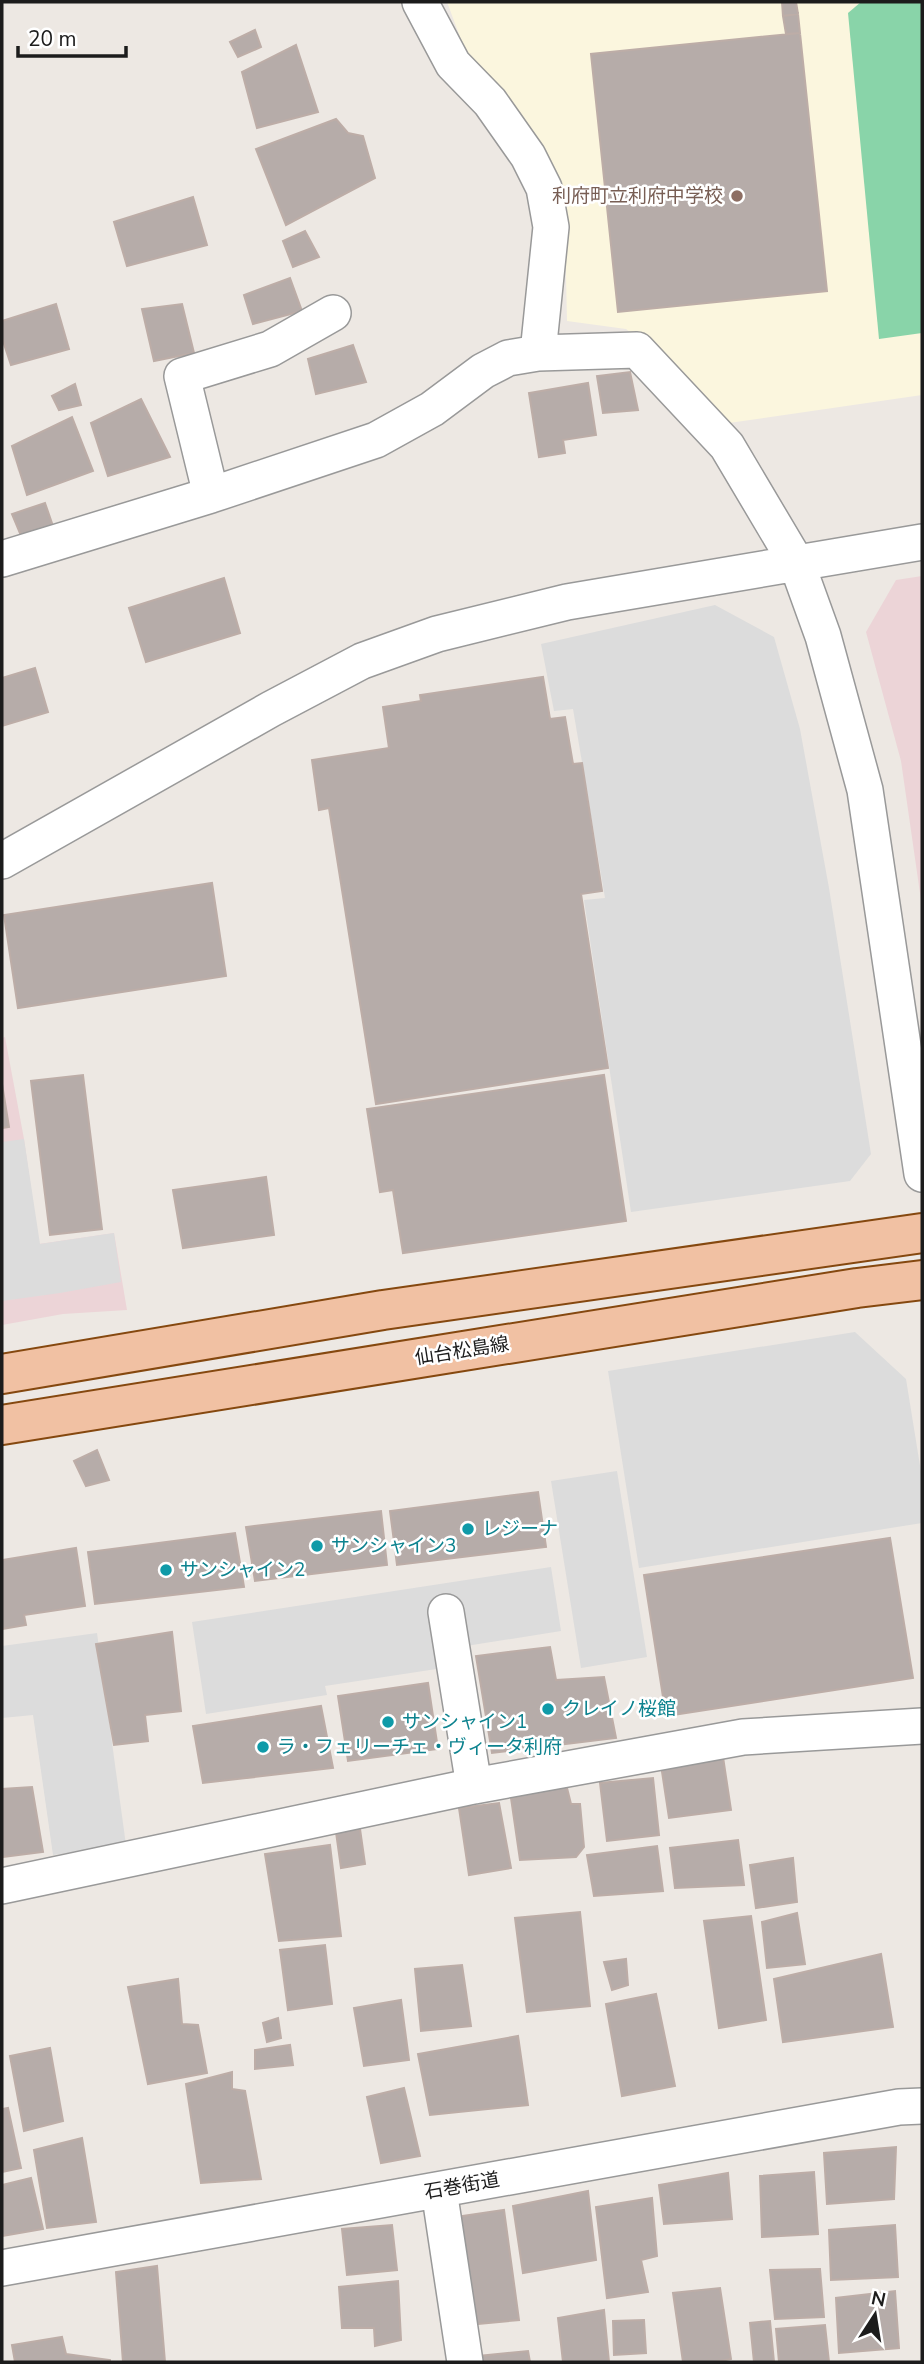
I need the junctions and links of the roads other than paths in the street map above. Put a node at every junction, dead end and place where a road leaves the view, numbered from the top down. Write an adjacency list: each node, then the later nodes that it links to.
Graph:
1 (420, 2): 3 (street)
2 (333, 313): 4 (street)
3 (538, 353): 4 (street); 7 (street)
4 (211, 495): 6 (street)
5 (922, 542): 7 (street)
6 (2, 559)
7 (797, 564): 8 (street); 9 (street)
8 (2, 861)
9 (922, 1174)
10 (922, 1233): 12 (main road)
11 (922, 1280): 13 (main road, 仙台松島線)
12 (2, 1374)
13 (2, 1425)
14 (446, 1612): 16 (street)
15 (922, 1726): 16 (street)
16 (474, 1786): 17 (street)
17 (2, 1886)
18 (922, 2106): 19 (street, 石巻街道)
19 (439, 2190): 20 (street, 石巻街道); 21 (street)
20 (2, 2268)
21 (464, 2362)

